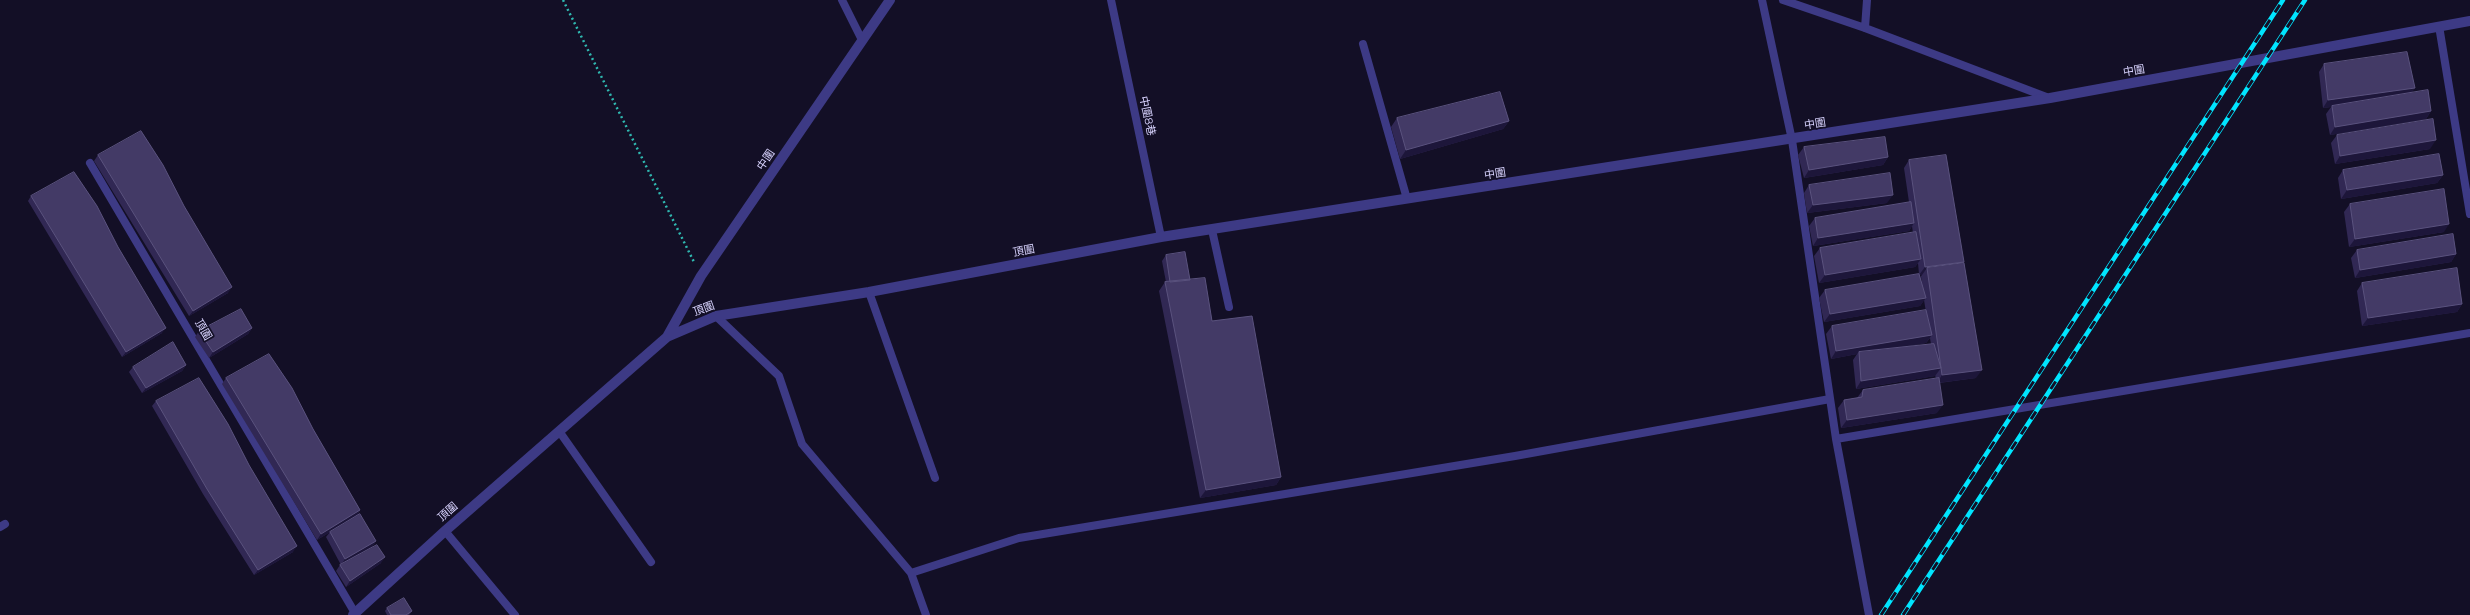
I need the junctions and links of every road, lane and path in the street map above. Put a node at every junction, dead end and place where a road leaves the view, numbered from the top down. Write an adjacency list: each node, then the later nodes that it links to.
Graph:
1 (563, 0): 20 (path)
2 (842, 0): 11 (lane)
3 (890, 0): 11 (street, 中圍)
4 (1111, 0): 19 (lane, 中圍8巷)
5 (1762, 0): 14 (lane)
6 (1783, 0): 10 (lane)
7 (1867, 0): 10 (lane)
8 (2470, 21): 9 (street, 中圍)
9 (2439, 26): 13 (street, 中圍); 17 (lane)
10 (1865, 28): 13 (lane)
11 (862, 40): 20 (street, 中圍)
12 (1363, 44): 16 (lane)
13 (2050, 98): 14 (street, 中圍)
14 (1792, 140): 16 (street, 中圍); 26 (lane)
15 (90, 163): 33 (lane, 頂圍)
16 (1407, 199): 18 (street, 中圍)
17 (2470, 214)
18 (1212, 230): 19 (street, 中圍); 22 (lane)
19 (1161, 238): 21 (street, 頂圍)
20 (701, 276): 25 (street, 中圍)
21 (869, 292): 23 (street, 頂圍); 29 (lane)
22 (1229, 307)
23 (716, 316): 25 (street, 頂圍); 32 (lane)
24 (2470, 333): 28 (lane)
25 (667, 337): 27 (street, 頂圍)
26 (1830, 399): 28 (lane); 32 (lane)
27 (559, 431): 30 (street, 頂圍); 31 (lane)
28 (1836, 439): 36 (lane)
29 (935, 478)
30 (445, 531): 33 (street, 頂圍); 34 (lane)
31 (651, 562)
32 (911, 573): 35 (lane)
33 (354, 614)
34 (515, 615)
35 (926, 615)
36 (1869, 615)

